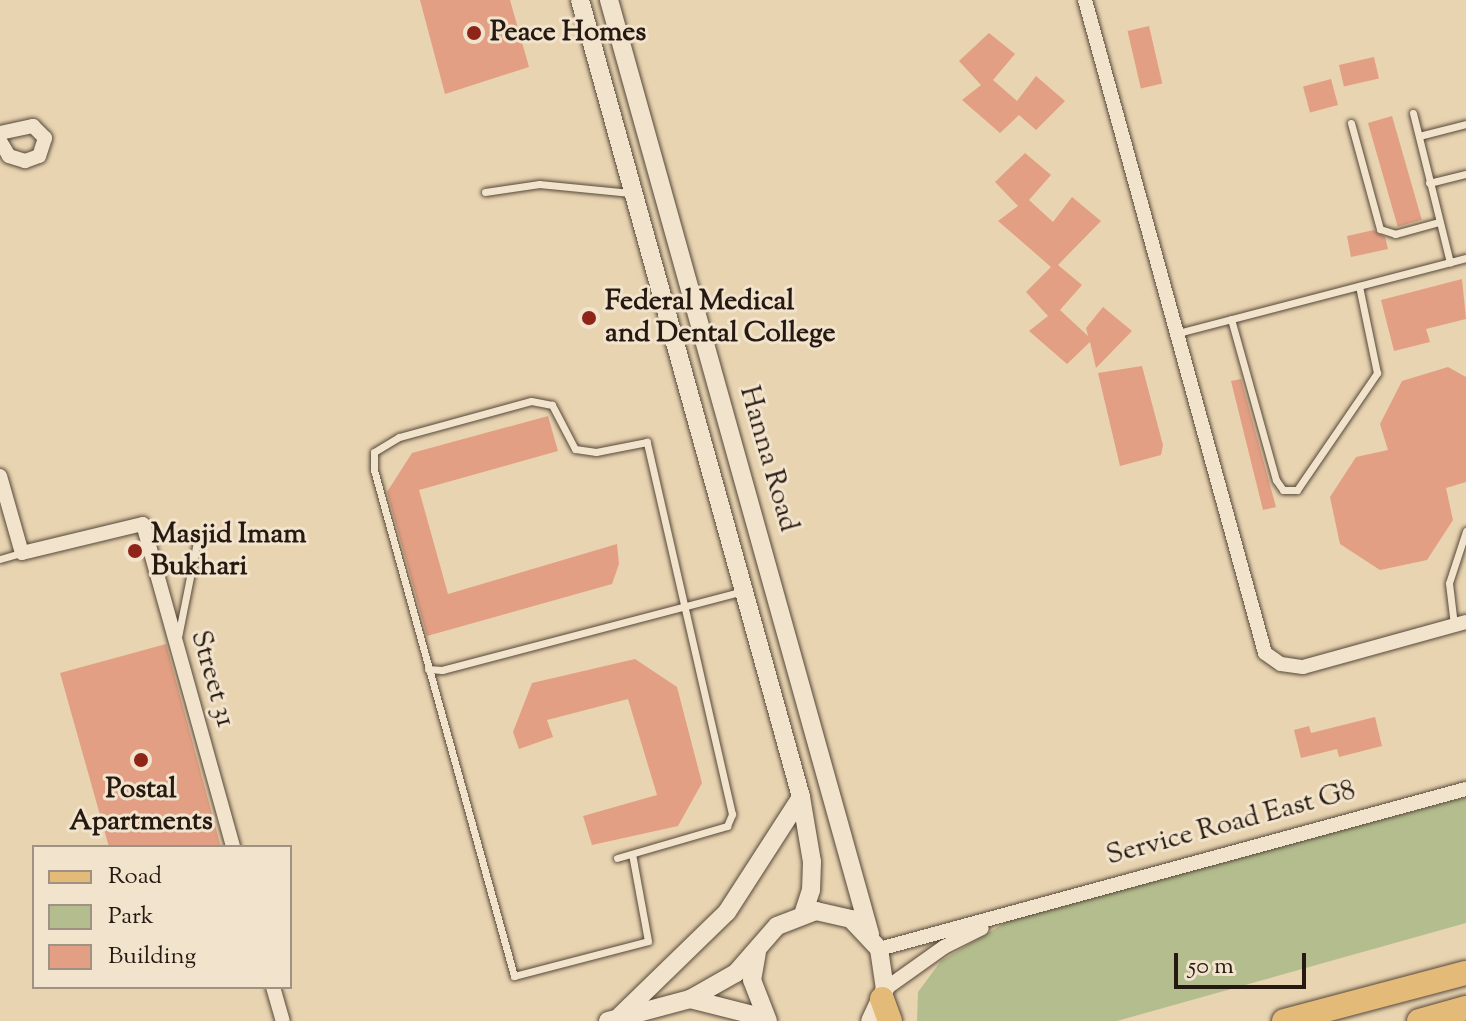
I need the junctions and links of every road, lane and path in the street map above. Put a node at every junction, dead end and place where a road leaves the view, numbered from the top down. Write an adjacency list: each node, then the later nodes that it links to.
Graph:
1 (580, 0): 13 (street, Hanna Road)
2 (609, 0): 15 (street, Hanna Road)
3 (1085, 0): 21 (street)
4 (1413, 113): 8 (lane)
5 (1351, 123): 14 (lane)
6 (1466, 124): 8 (lane)
7 (0, 133): 9 (street)
8 (1419, 136): 11 (lane)
9 (0, 141)
10 (1466, 174): 11 (lane)
11 (1429, 183): 14 (lane)
12 (485, 192): 13 (lane)
13 (634, 194): 16 (street, Hanna Road)
14 (1439, 222): 18 (lane)
15 (675, 235): 16 (street); 39 (street, Hanna Road)
16 (647, 242): 27 (street, Hanna Road)
17 (1466, 258): 18 (lane)
18 (1450, 262): 19 (lane)
19 (1359, 286): 20 (lane); 20 (lane)
20 (1231, 319): 21 (lane)
21 (1176, 334): 29 (street)
22 (0, 476): 25 (street)
23 (1466, 531): 29 (lane)
24 (198, 537): 30 (lane)
25 (22, 553): 26 (lane); 30 (street, Street 31)
26 (0, 559)
27 (744, 591): 28 (lane); 33 (street, Hanna Road)
28 (682, 607): 31 (lane); 31 (lane); 35 (lane)
29 (1460, 624)
30 (176, 646): 34 (street, Street 31)
31 (428, 669): 35 (lane)
32 (1466, 789): 38 (street, Service Road East G8)
33 (801, 797): 37 (street, Hanna Road); 46 (street)
34 (232, 845)
35 (632, 854): 36 (lane)
36 (617, 858)
37 (804, 912): 39 (street); 40 (street)
38 (1011, 914): 39 (street, Service Road East G8); 44 (street, Service Road East G8)
39 (875, 942): 44 (street, Hanna Road)
40 (758, 950): 43 (street); 47 (street)
41 (1466, 973): 50 (main road)
42 (274, 989): 48 (street)
43 (690, 999): 46 (street); 47 (street)
44 (886, 1003): 49 (street)
45 (1466, 1008): 51 (main road)
46 (613, 1020)
47 (767, 1020)
48 (283, 1021)
49 (870, 1021)
50 (1284, 1021)
51 (1419, 1021)

